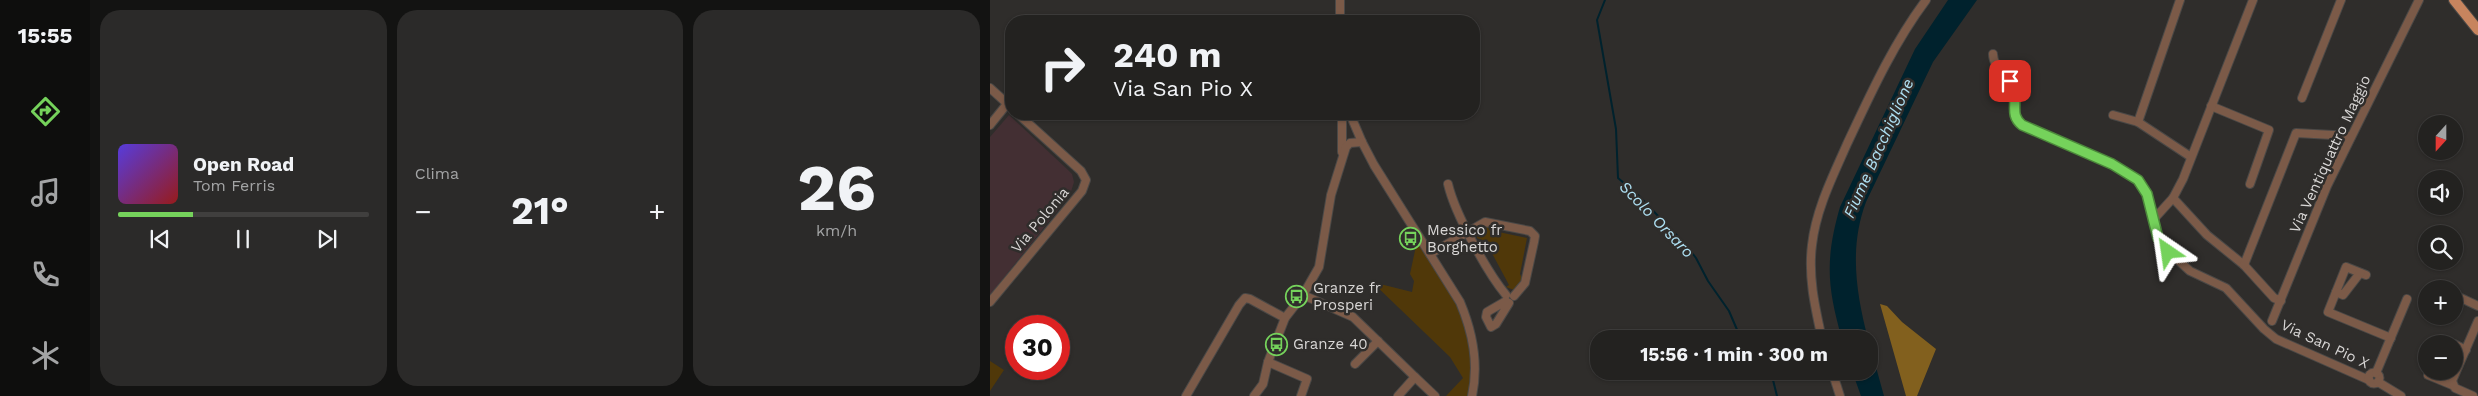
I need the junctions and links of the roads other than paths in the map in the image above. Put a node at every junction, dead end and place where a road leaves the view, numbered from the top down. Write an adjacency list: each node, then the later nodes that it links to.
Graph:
1 (1340, 0): 8 (street)
2 (1926, 0): 44 (street)
3 (2180, 0): 21 (street)
4 (2253, 0): 15 (street)
5 (2341, 0): 13 (street)
6 (2419, 0): 23 (street, Via Ventiquattro Maggio)
7 (2454, 0): 9 (main road)
8 (1340, 15)
9 (2474, 18): 10 (main road)
10 (2478, 30)
11 (1993, 54): 30 (street, Via San Pio X)
12 (990, 88): 14 (street)
13 (2302, 98)
14 (1005, 102)
15 (2211, 106): 25 (street); 28 (street)
16 (1005, 110): 22 (street)
17 (2113, 115): 21 (street)
18 (1025, 120): 39 (street, Via Polonia)
19 (1342, 120): 26 (street)
20 (1353, 120): 24 (street)
21 (2138, 122): 25 (street)
22 (990, 125)
23 (2351, 136): 33 (street); 38 (street, Via Ventiquattro Maggio)
24 (1362, 142): 26 (street); 32 (street)
25 (2191, 157): 29 (street)
26 (1341, 158): 35 (street)
27 (1448, 184): 31 (street)
28 (2250, 184)
29 (2173, 198): 30 (street); 33 (street)
30 (2153, 220): 54 (street, Via San Pio X)
31 (1468, 232): 31 (street); 32 (street)
32 (1430, 254): 63 (street)
33 (2244, 265): 38 (street)
34 (2336, 292): 34 (street, Via San Pio X); 45 (street, Via San Pio X)
35 (1303, 295): 41 (street); 46 (street)
36 (2407, 299): 45 (street, Via San Pio X)
37 (2463, 299): 40 (street)
38 (2280, 301): 42 (street, Via Ventiquattro Maggio)
39 (990, 302)
40 (2478, 306)
41 (1285, 318): 49 (street); 58 (street)
42 (2272, 321)
43 (2478, 321): 48 (street)
44 (1820, 330)
45 (2391, 338): 51 (street, Via San Pio X)
46 (1378, 340): 50 (street); 52 (street)
47 (2463, 349): 48 (street)
48 (2466, 350): 57 (street)
49 (1268, 362): 59 (street); 60 (street)
50 (1355, 364)
51 (2376, 373): 54 (street, Via San Pio X); 56 (street, Via San Pio X)
52 (1415, 377): 61 (street); 62 (street)
53 (1835, 380): 64 (street)
54 (2369, 380): 56 (street, Via San Pio X)
55 (2440, 380): 57 (street)
56 (2378, 382): 65 (street, Via San Pio X)
57 (2452, 385): 66 (street)
58 (1186, 396)
59 (1254, 396)
60 (1301, 396)
61 (1398, 396)
62 (1435, 396)
63 (1472, 396)
64 (1840, 396)
65 (2401, 396)
66 (2472, 396)

